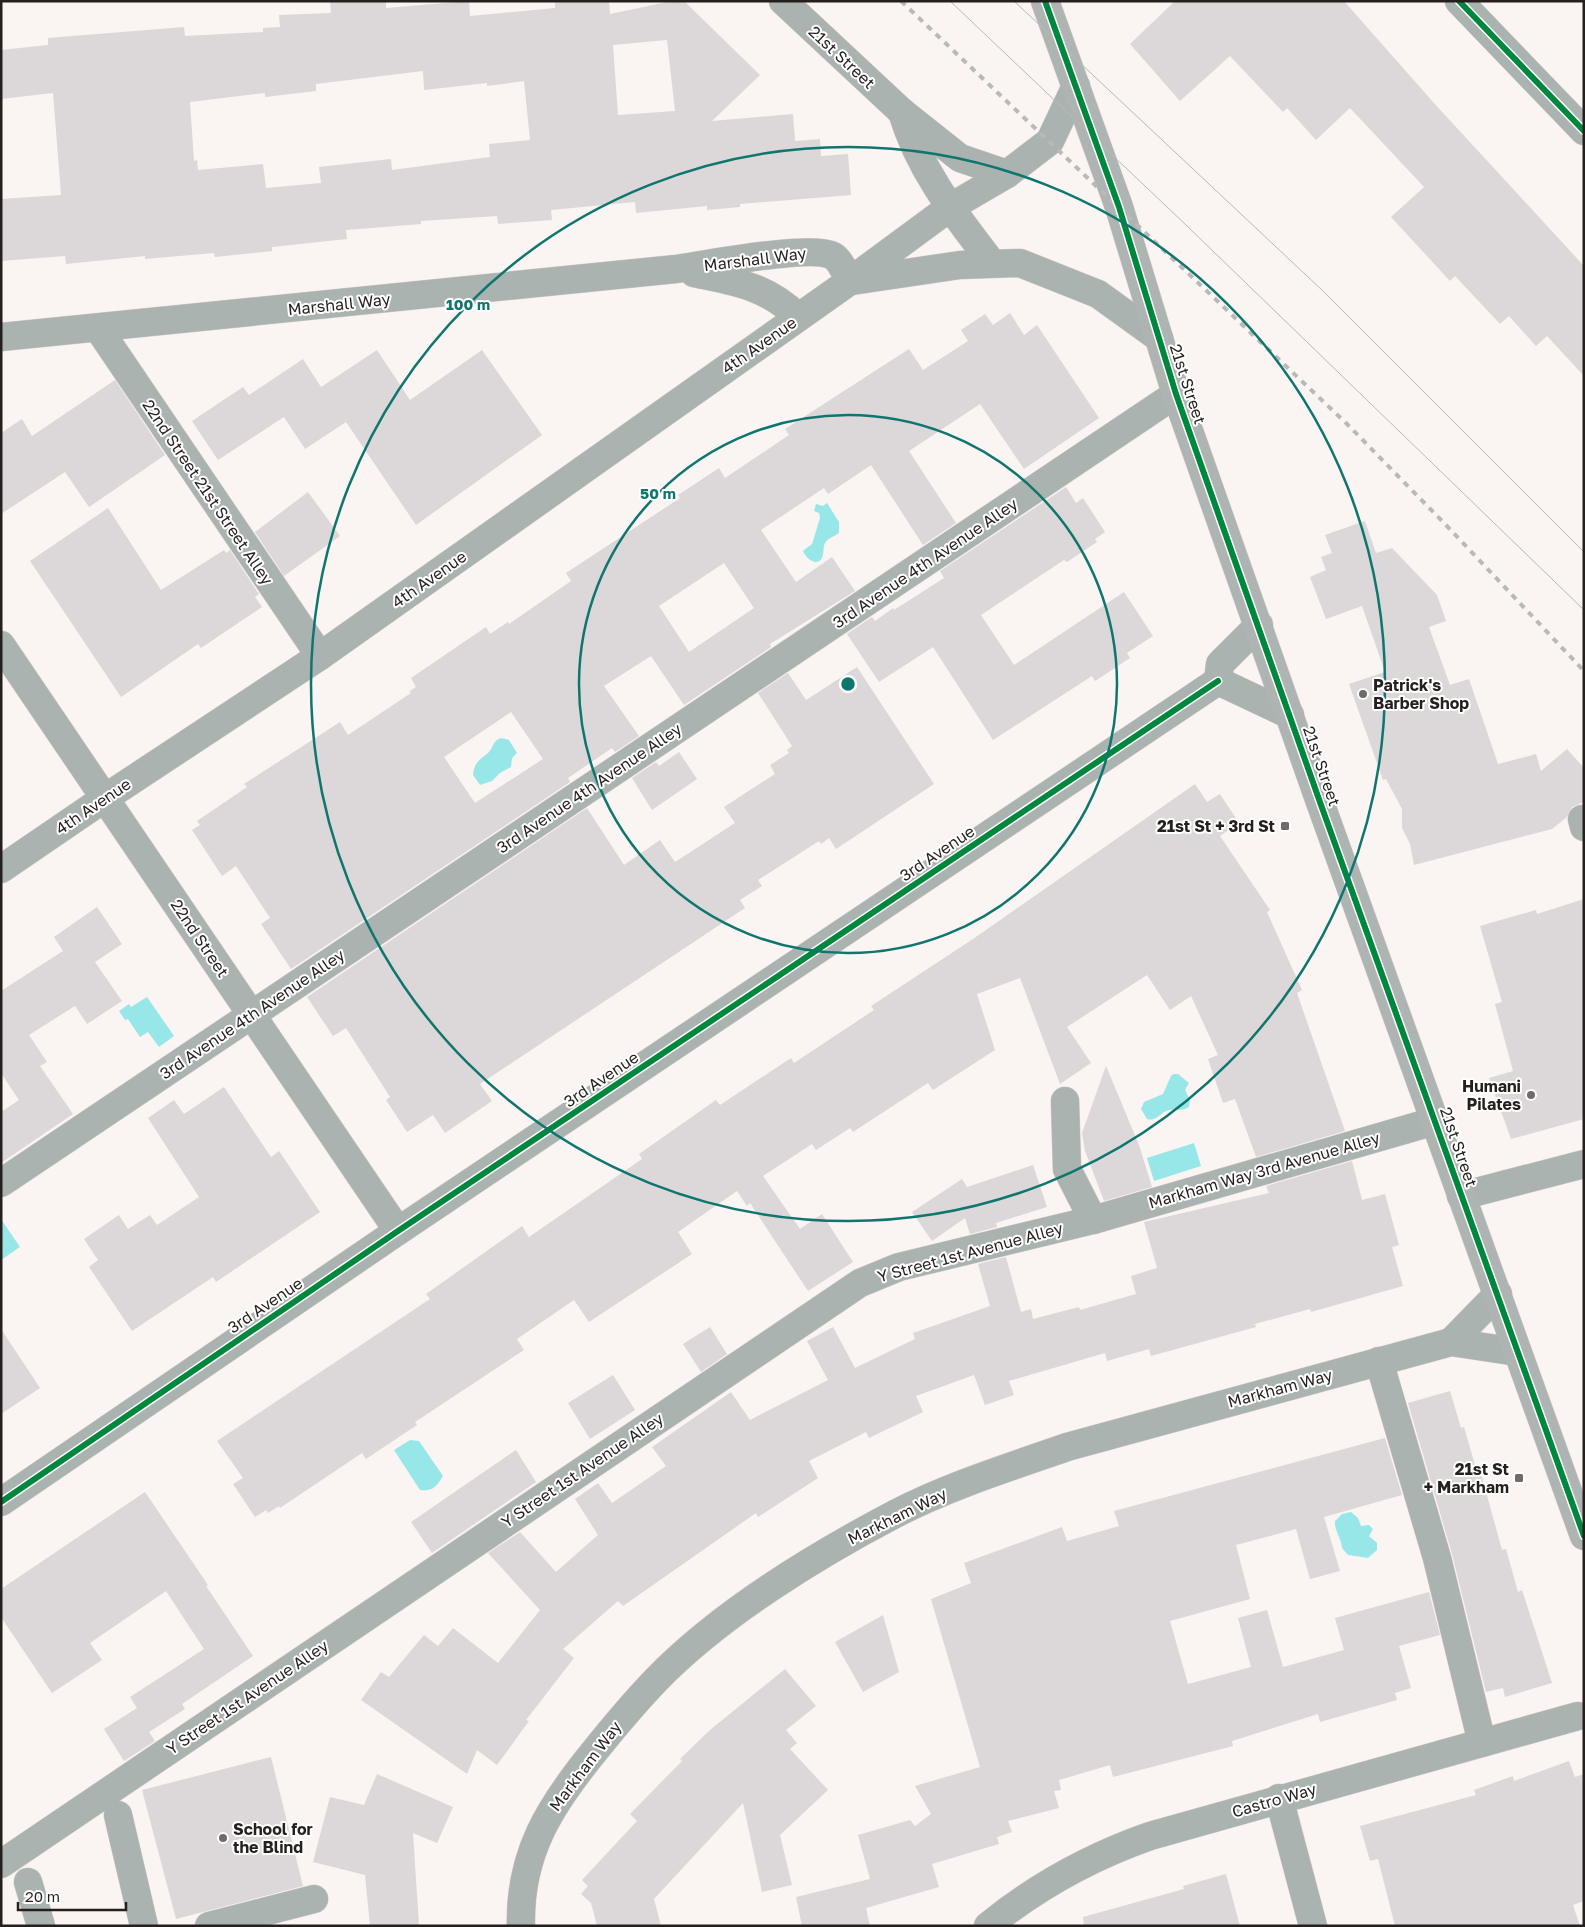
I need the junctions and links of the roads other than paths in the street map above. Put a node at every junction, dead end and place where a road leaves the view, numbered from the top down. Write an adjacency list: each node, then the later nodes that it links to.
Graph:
1 (783, 1): 5 (street, 21st Street)
2 (1045, 1): 4 (main road, 21st Street)
3 (1459, 1): 6 (street)
4 (1076, 86): 7 (street, 4th Avenue); 15 (main road, 21st Street)
5 (902, 112): 7 (street, 21st Street); 8 (street)
6 (1584, 131)
7 (1007, 174): 8 (street, 4th Avenue)
8 (949, 208): 9 (street); 11 (street, 4th Avenue)
9 (992, 263): 11 (street, 4th Avenue); 15 (street, 4th Avenue)
10 (676, 269): 11 (street, Marshall Way); 12 (street, Marshall Way); 13 (street, Marshall Way)
11 (850, 281): 12 (street, 4th Avenue)
12 (798, 317): 19 (street, 4th Avenue)
13 (98, 328): 14 (street, Marshall Way); 19 (street, 22nd Street 21st Street Alley)
14 (1, 337)
15 (1159, 338): 16 (main road, 21st Street)
16 (1176, 394): 17 (main road, 21st Street); 24 (street, 3rd Avenue 4th Avenue Alley)
17 (1259, 625): 20 (street); 21 (main road, 21st Street)
18 (1, 645): 22 (street, 22nd Street)
19 (320, 656): 22 (street, 4th Avenue)
20 (1218, 682): 21 (street); 31 (street, 3rd Avenue)
21 (1290, 715): 26 (main road, 21st Street)
22 (105, 798): 23 (street, 4th Avenue); 24 (street, 22nd Street)
23 (1, 869)
24 (252, 1014): 28 (street, 3rd Avenue 4th Avenue Alley); 31 (street, 22nd Street)
25 (1065, 1101): 30 (street)
26 (1435, 1121): 29 (main road, 21st Street); 30 (street, Markham Way 3rd Avenue Alley)
27 (1584, 1164): 29 (street)
28 (1, 1183)
29 (1461, 1196): 32 (main road, 21st Street)
30 (1093, 1220): 42 (street, Y Street 1st Avenue Alley)
31 (398, 1231): 36 (street, 3rd Avenue)
32 (1498, 1294): 33 (street); 34 (main road, 21st Street)
33 (1450, 1342): 34 (street, Markham Way); 35 (street, Markham Way)
34 (1517, 1352): 37 (main road, 21st Street)
35 (1378, 1361): 39 (street); 48 (street, Markham Way)
36 (1, 1502)
37 (1584, 1536)
38 (1582, 1714): 39 (street, Castro Way)
39 (1482, 1743): 40 (street, Castro Way)
40 (1279, 1798): 49 (street, Castro Way); 50 (street)
41 (118, 1815): 46 (street)
42 (1, 1864)
43 (28, 1882): 45 (street)
44 (314, 1899): 47 (street)
45 (41, 1926)
46 (144, 1926)
47 (208, 1926)
48 (521, 1926)
49 (988, 1926)
50 (1313, 1926)

